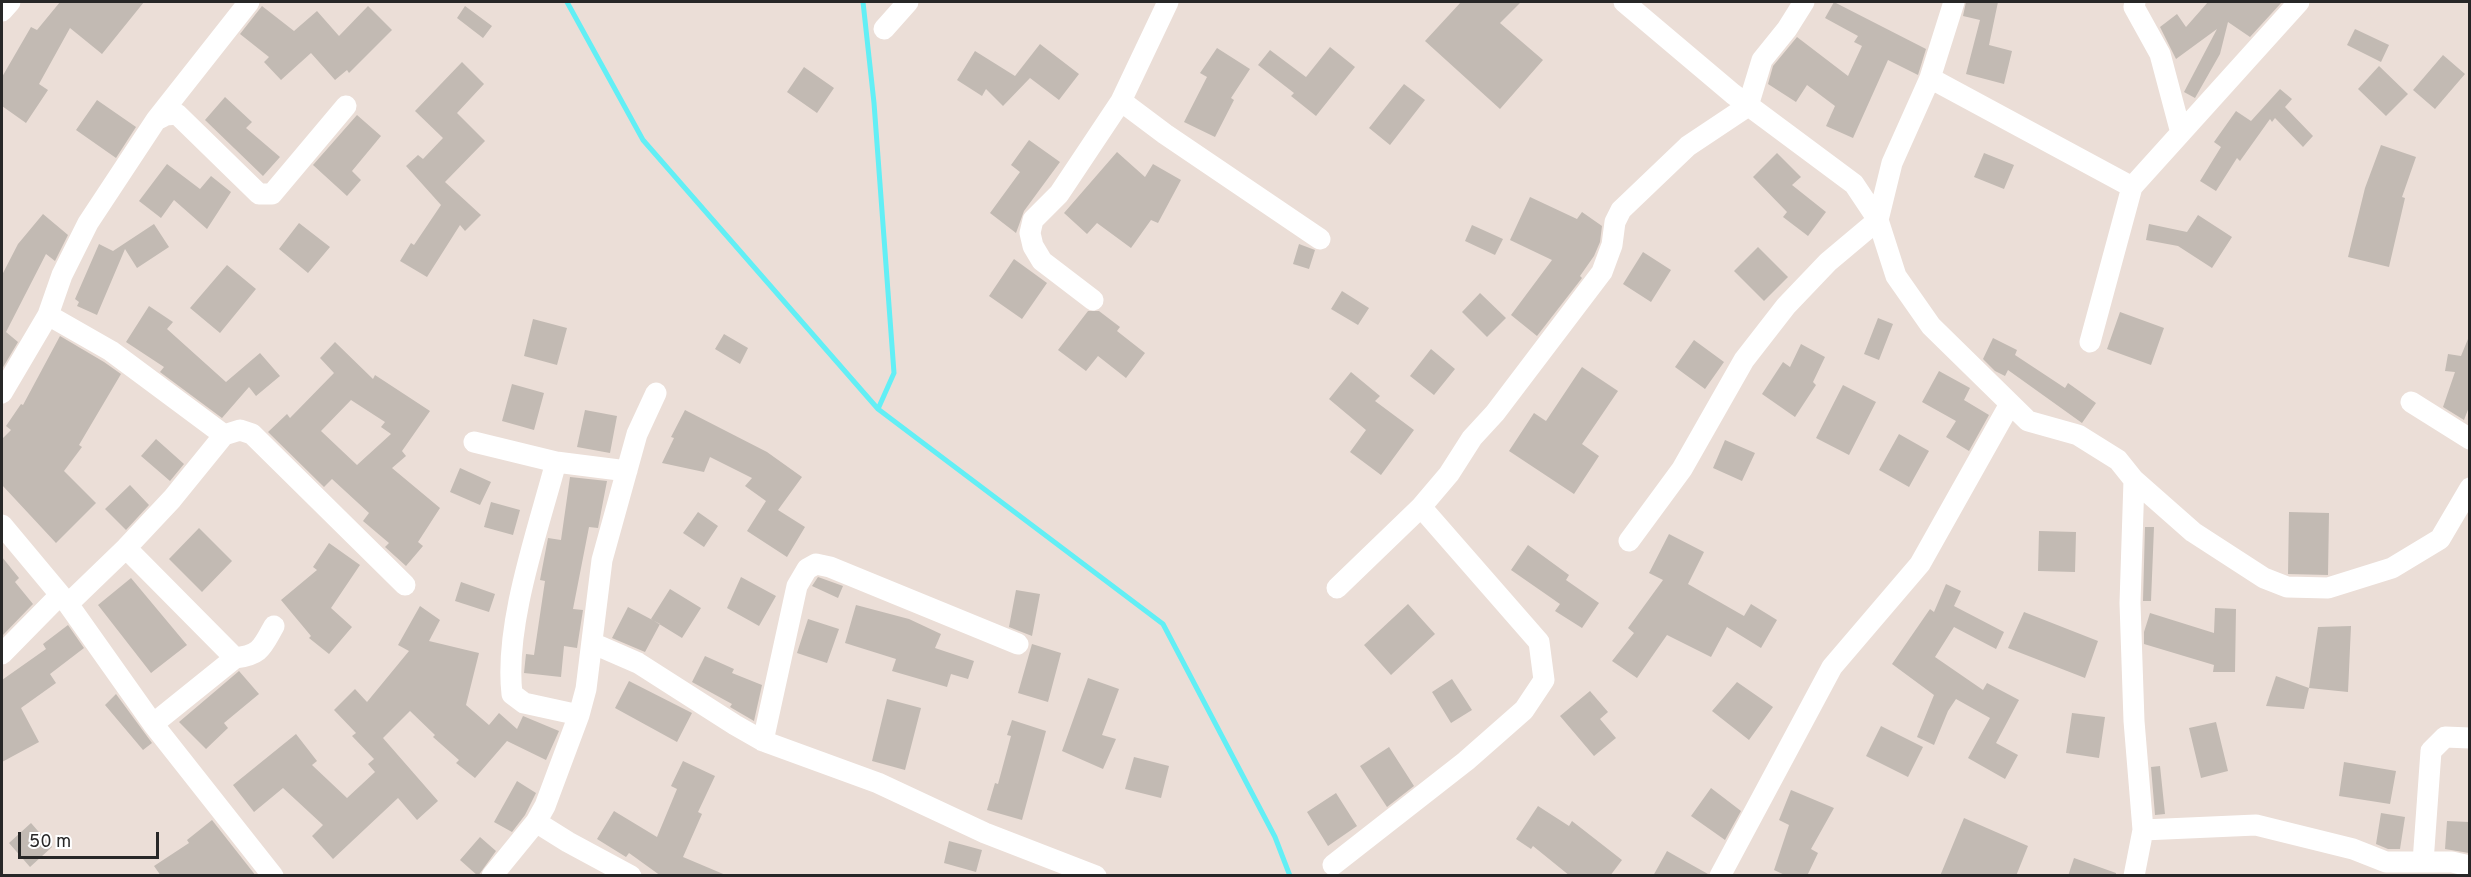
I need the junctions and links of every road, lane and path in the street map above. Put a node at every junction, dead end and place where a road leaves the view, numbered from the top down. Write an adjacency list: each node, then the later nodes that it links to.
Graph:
1 (10, 2): 10 (street)
2 (249, 2): 16 (street)
3 (908, 2): 11 (street)
4 (1168, 2): 13 (street)
5 (1624, 2): 15 (street)
6 (1804, 2): 15 (street)
7 (1954, 2): 12 (street)
8 (2135, 2): 17 (street)
9 (2299, 2): 17 (street)
10 (2, 11)
11 (884, 29)
12 (1930, 78): 18 (street); 19 (street)
13 (1121, 101): 20 (street); 21 (street)
14 (346, 106): 16 (street)
15 (1748, 106): 19 (street); 35 (street)
16 (156, 120): 22 (street)
17 (2181, 133): 18 (street)
18 (2132, 187): 23 (street)
19 (1878, 220): 27 (street); 37 (street)
20 (1320, 239)
21 (1093, 300)
22 (48, 315): 24 (street); 28 (street)
23 (2090, 342)
24 (2, 393)
25 (656, 393): 32 (street)
26 (2411, 402): 29 (street)
27 (2010, 404): 33 (street); 61 (street)
28 (224, 435): 38 (street); 39 (street)
29 (2469, 439)
30 (474, 442): 31 (street)
31 (556, 462): 32 (street); 47 (street)
32 (627, 471): 43 (street)
33 (2134, 480): 34 (street); 52 (street)
34 (2469, 488)
35 (1421, 507): 40 (street); 54 (street)
36 (2, 525): 41 (street)
37 (1629, 541)
38 (126, 548): 41 (street); 46 (street)
39 (405, 585)
40 (1337, 588)
41 (64, 599): 45 (street); 48 (street)
42 (274, 626): 46 (street)
43 (592, 643): 47 (street); 50 (street)
44 (1018, 644): 50 (street)
45 (2, 654)
46 (235, 658): 48 (street)
47 (579, 715): 51 (street)
48 (153, 724): 57 (street)
49 (2469, 738): 53 (street)
50 (763, 741): 60 (street)
51 (536, 822): 58 (street); 59 (street)
52 (2143, 830): 56 (street); 62 (street)
53 (2423, 862): 55 (street); 56 (street)
54 (1333, 866)
55 (2469, 866)
56 (2384, 869)
57 (269, 874)
58 (492, 876)
59 (631, 876)
60 (1096, 876)
61 (1720, 876)
62 (2134, 876)

